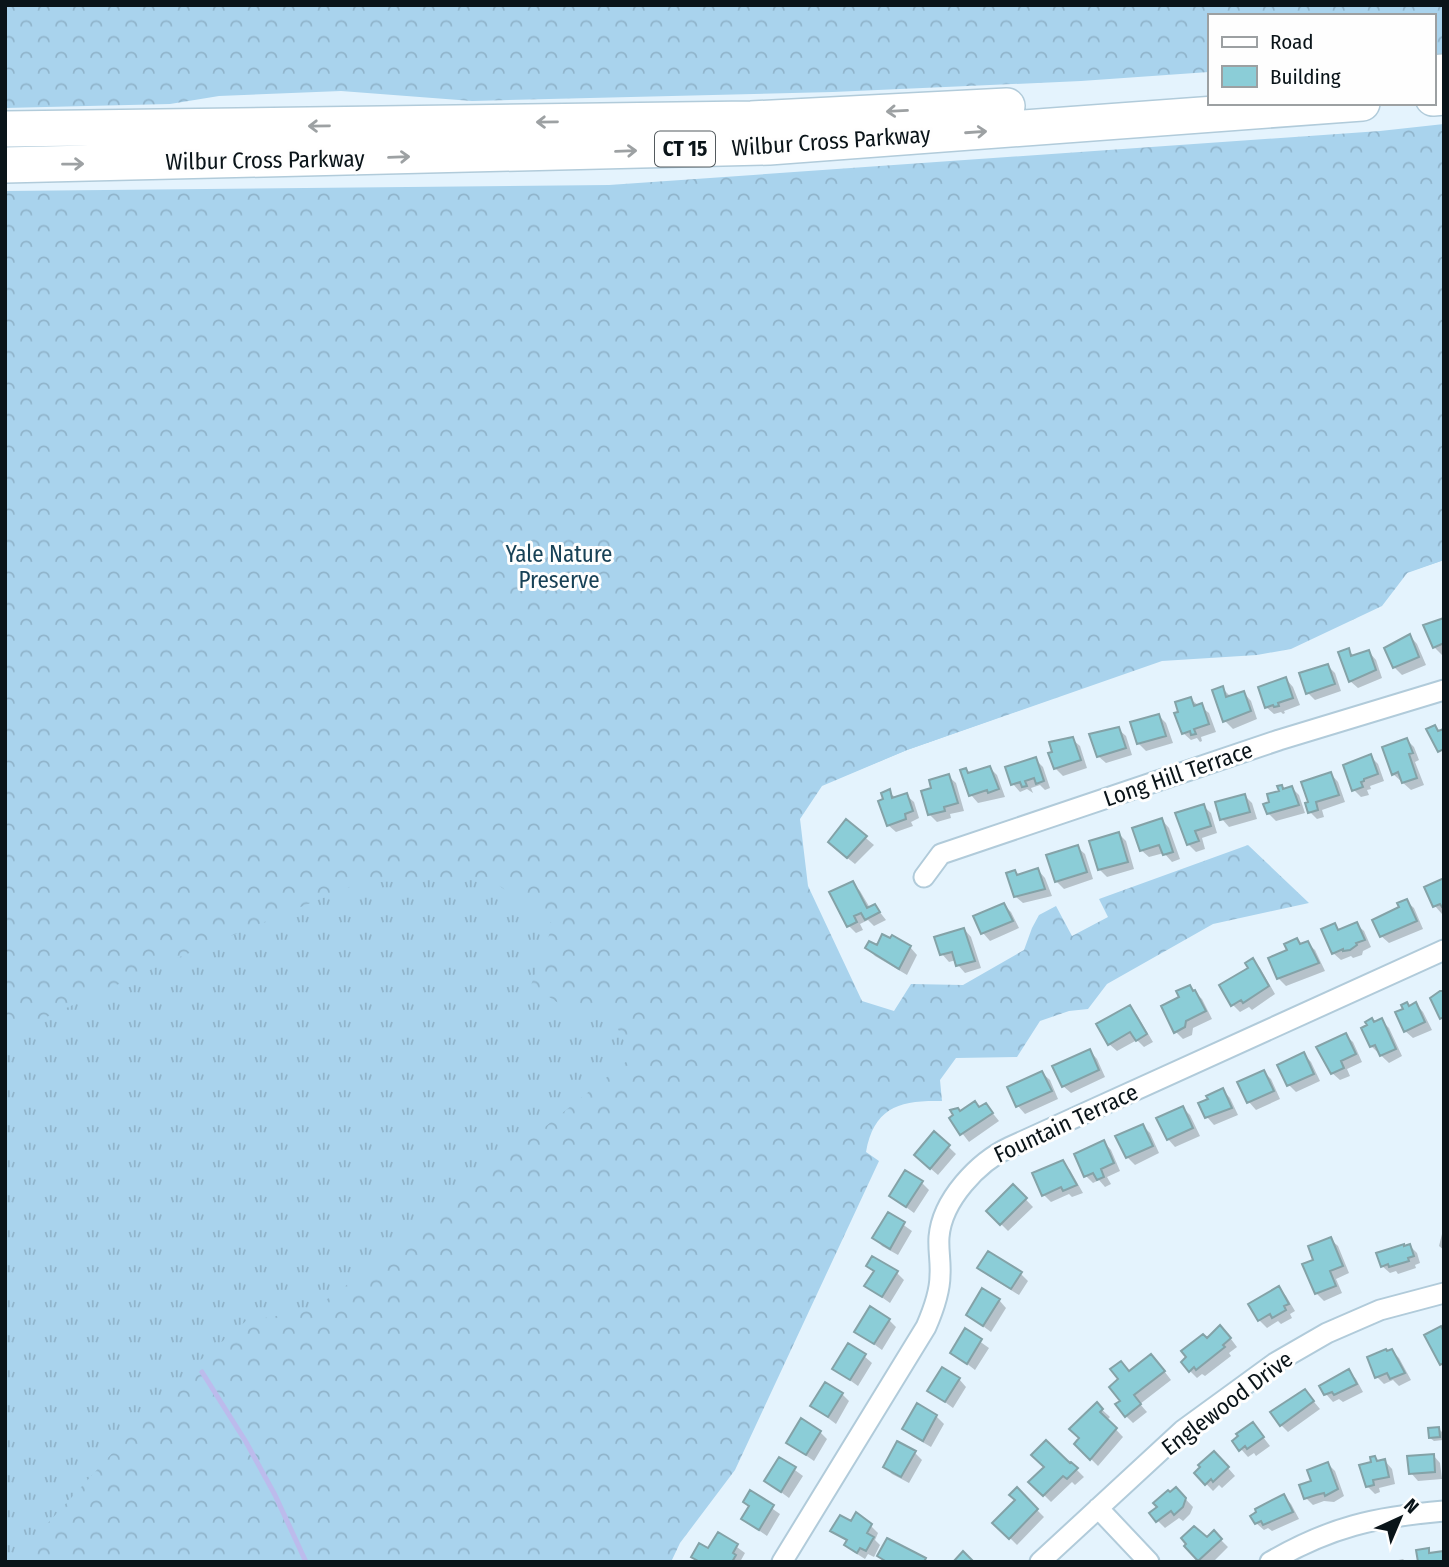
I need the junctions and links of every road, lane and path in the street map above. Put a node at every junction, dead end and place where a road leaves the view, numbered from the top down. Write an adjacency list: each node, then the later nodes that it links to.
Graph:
1 (1208, 92): 3 (highway, Wilbur Cross Parkway / CT 15, one-way to 3)
2 (1336, 105): 4 (highway, Wilbur Cross Parkway / CT 15, one-way to 2)
3 (5, 130)
4 (5, 165)
5 (1444, 690): 6 (street, Long Hill Terrace)
6 (924, 877)
7 (1444, 950): 11 (street, Fountain Terrace)
8 (1444, 1293): 9 (street, Englewood Drive)
9 (1098, 1508): 12 (street, Englewood Drive); 13 (street)
10 (1444, 1511): 14 (street)
11 (787, 1560)
12 (1040, 1562)
13 (1149, 1562)
14 (1270, 1562)

